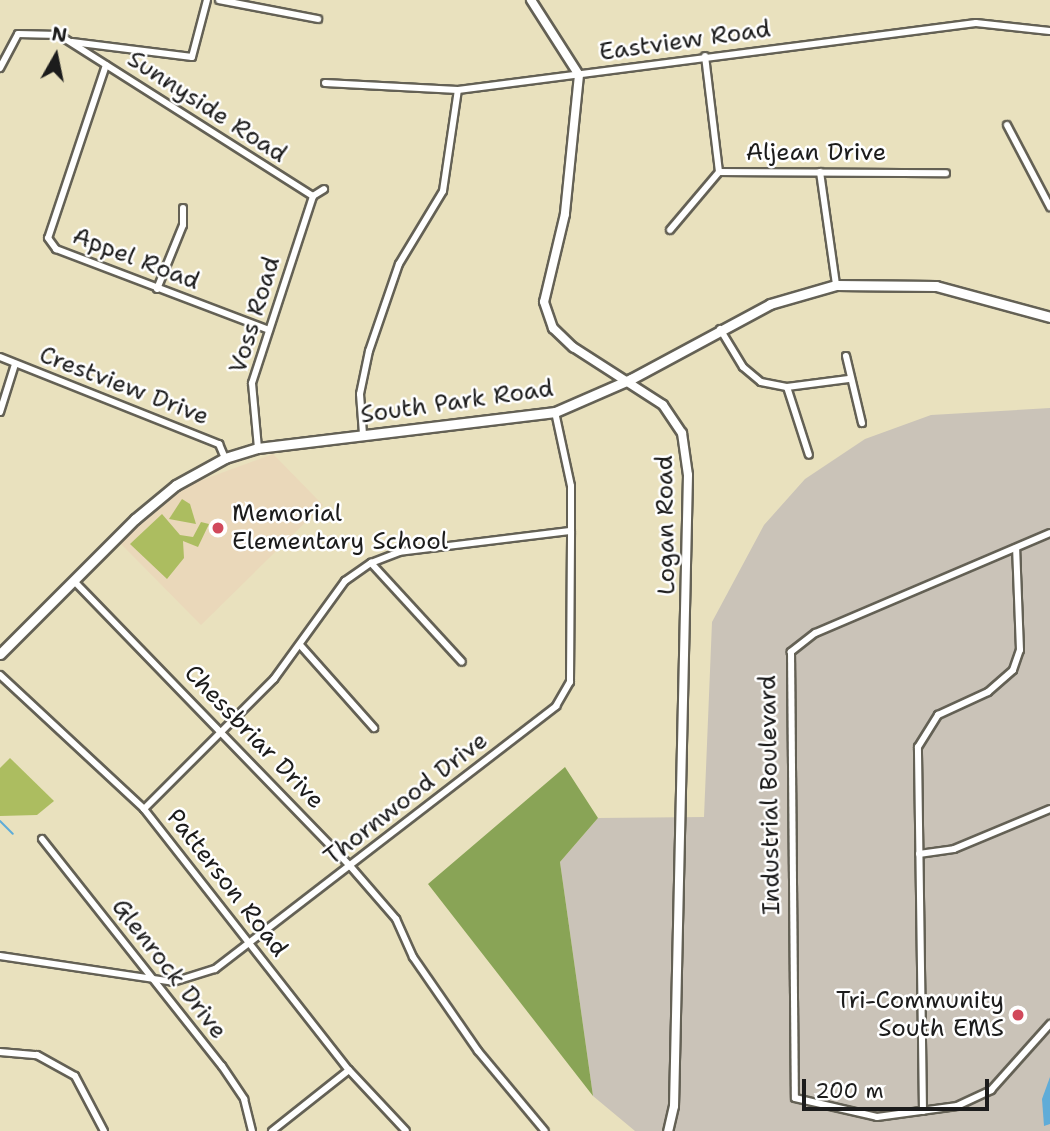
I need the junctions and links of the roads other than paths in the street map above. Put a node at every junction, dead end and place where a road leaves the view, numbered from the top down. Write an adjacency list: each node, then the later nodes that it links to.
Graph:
1 (207, 0): 7 (street)
2 (219, 0): 4 (street)
3 (531, 0): 12 (street)
4 (318, 19)
5 (1050, 31): 8 (street, Eastview Road)
6 (70, 41): 7 (street); 9 (street, Sunnyside Road); 11 (street)
7 (104, 44): 9 (street)
8 (705, 56): 12 (street, Eastview Road); 16 (street, Aljean Drive)
9 (99, 60): 10 (street, Sunnyside Road)
10 (106, 65): 20 (street, Sunnyside Road); 25 (street, Appel Road)
11 (0, 68)
12 (579, 75): 14 (street, Eastview Road); 32 (street, Logan Road)
13 (325, 83): 14 (street, Eastview Road)
14 (458, 90): 38 (street)
15 (1007, 125): 21 (street)
16 (719, 172): 17 (street, Aljean Drive); 23 (street)
17 (820, 173): 18 (street, Aljean Drive); 24 (street)
18 (946, 173)
19 (324, 189): 20 (street)
20 (313, 196): 28 (street, Voss Road)
21 (1050, 207)
22 (183, 208): 25 (street)
23 (670, 230)
24 (836, 285): 26 (main road, South Park Road); 27 (main road, South Park Road)
25 (157, 289): 28 (street, Appel Road)
26 (1050, 317)
27 (720, 329): 32 (main road, South Park Road); 34 (street)
28 (269, 330): 39 (street, Voss Road)
29 (846, 356): 33 (street)
30 (0, 357): 31 (street, Crestview Drive)
31 (15, 364): 35 (street); 41 (street, Crestview Drive)
32 (631, 379): 36 (main road, South Park Road); 70 (street, Logan Road)
33 (848, 379): 34 (street); 37 (street)
34 (787, 387): 40 (street)
35 (0, 412)
36 (555, 412): 38 (main road, South Park Road); 42 (street, Thornwood Drive)
37 (862, 424)
38 (363, 434): 39 (main road, South Park Road)
39 (258, 448): 41 (main road, South Park Road)
40 (809, 455)
41 (225, 458): 46 (main road, South Park Road)
42 (571, 531): 45 (street); 57 (street, Thornwood Drive)
43 (1050, 533): 44 (street, Industrial Boulevard)
44 (1016, 548): 56 (street); 64 (street, Industrial Boulevard)
45 (372, 563): 47 (street); 49 (street)
46 (74, 581): 48 (main road, South Park Road); 52 (street, Chessbriar Drive)
47 (301, 646): 51 (street); 52 (street)
48 (0, 654)
49 (462, 662)
50 (0, 675): 53 (street, Patterson Road)
51 (374, 728)
52 (222, 730): 53 (street); 57 (street, Chessbriar Drive)
53 (144, 809): 58 (street, Patterson Road)
54 (1050, 809): 56 (street)
55 (42, 839): 60 (street, Glenrock Drive)
56 (919, 854): 64 (street)
57 (351, 867): 58 (street, Thornwood Drive); 69 (street, Chessbriar Drive)
58 (251, 946): 60 (street, Thornwood Drive); 63 (street, Patterson Road)
59 (0, 956): 60 (street, Thornwood Drive)
60 (150, 977): 66 (street, Glenrock Drive)
61 (1050, 1024): 64 (street)
62 (0, 1052): 65 (street)
63 (349, 1070): 67 (street); 68 (street, Patterson Road)
64 (923, 1111)
65 (104, 1131)
66 (252, 1131)
67 (272, 1131)
68 (406, 1131)
69 (545, 1131)
70 (668, 1131)

